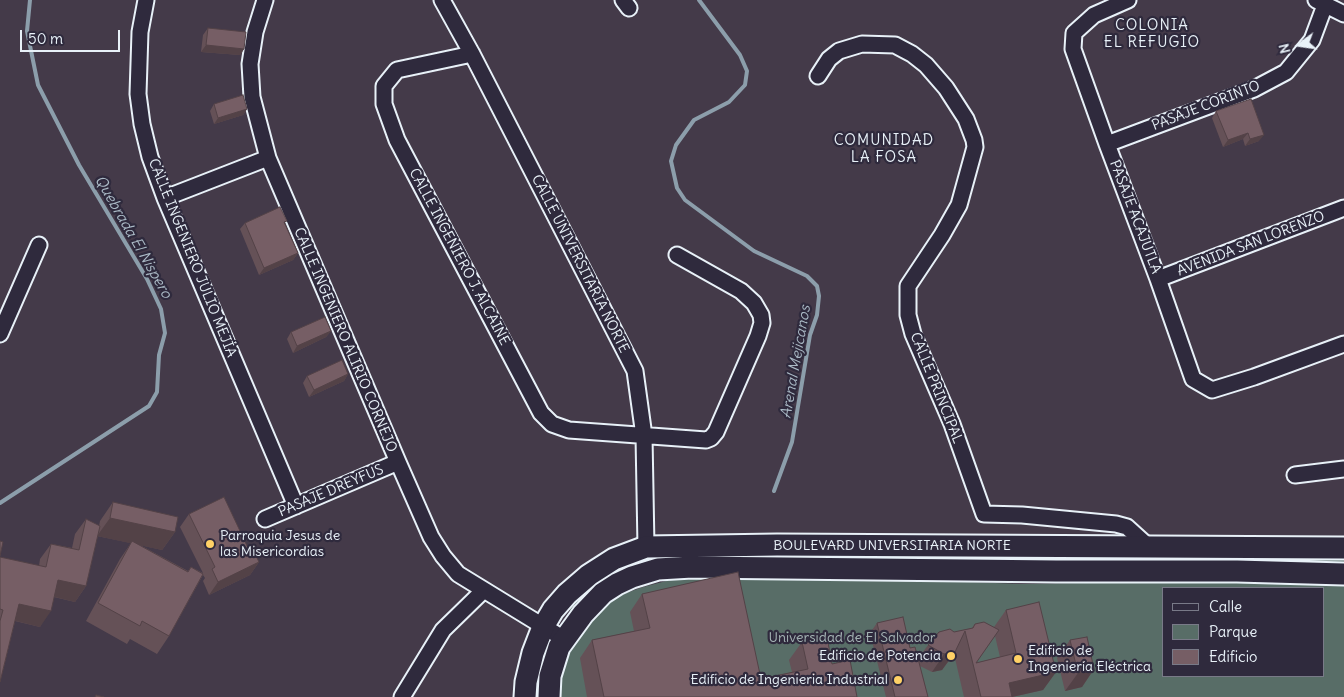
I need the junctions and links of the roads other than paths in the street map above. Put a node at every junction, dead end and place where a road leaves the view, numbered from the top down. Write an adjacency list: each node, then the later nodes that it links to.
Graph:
1 (146, 0): 11 (street, CALLE INGENIERO JULIO MEJÍA)
2 (265, 0): 10 (street, CALLE INGENIERO ALIRIO CORNEJO)
3 (442, 0): 7 (street, CALLE UNIVERSITARIA NORTE)
4 (1128, 0): 9 (street, PASAJE ACAJUTLA)
5 (1320, 2): 6 (street); 9 (street, PASAJE CORINTO)
6 (1344, 14)
7 (472, 54): 18 (street, CALLE UNIVERSITARIA NORTE); 18 (street, CALLE INGENIERO J. ALCAINE)
8 (818, 76): 25 (street, CALLE PRINCIPAL)
9 (1107, 144): 15 (street, PASAJE ACAJUTLA)
10 (268, 158): 11 (street); 19 (street, CALLE INGENIERO ALIRIO CORNEJO)
11 (165, 198): 22 (street, CALLE INGENIERO JULIO MEJÍA)
12 (1344, 208): 15 (street, AVENIDA SAN LORENZO)
13 (39, 245): 16 (street)
14 (677, 255): 18 (street, CALLE INGENIERO J. ALCAINE)
15 (1158, 279): 17 (street, PASAJE ACAJUTLA)
16 (0, 334)
17 (1344, 344)
18 (644, 436): 24 (street, CALLE UNIVERSITARIA NORTE)
19 (398, 462): 22 (street, PASAJE DREYFUS); 28 (street, CALLE INGENIERO ALIRIO CORNEJO)
20 (1344, 469): 21 (street)
21 (1295, 475)
22 (296, 506): 23 (street, PASAJE DREYFUS)
23 (265, 519)
24 (646, 547): 25 (main road, BOULEVARD UNIVERSITARIA NORTE); 29 (main road, BOULEVARD UNIVERSITARIA NORTE)
25 (1149, 548): 26 (main road, BOULEVARD UNIVERSITARIA NORTE)
26 (1344, 548)
27 (1344, 574): 30 (main road, BOULEVARD UNIVERSITARIA NORTE)
28 (484, 590): 29 (street, CALLE INGENIERO ALIRIO CORNEJO); 31 (street)
29 (542, 627): 30 (street, CALLE INGENIERO ALIRIO CORNEJO); 32 (main road, BOULEVARD UNIVERSITARIA NORTE)
30 (564, 639): 33 (main road, BOULEVARD UNIVERSITARIA NORTE)
31 (402, 697)
32 (525, 697)
33 (549, 697)

